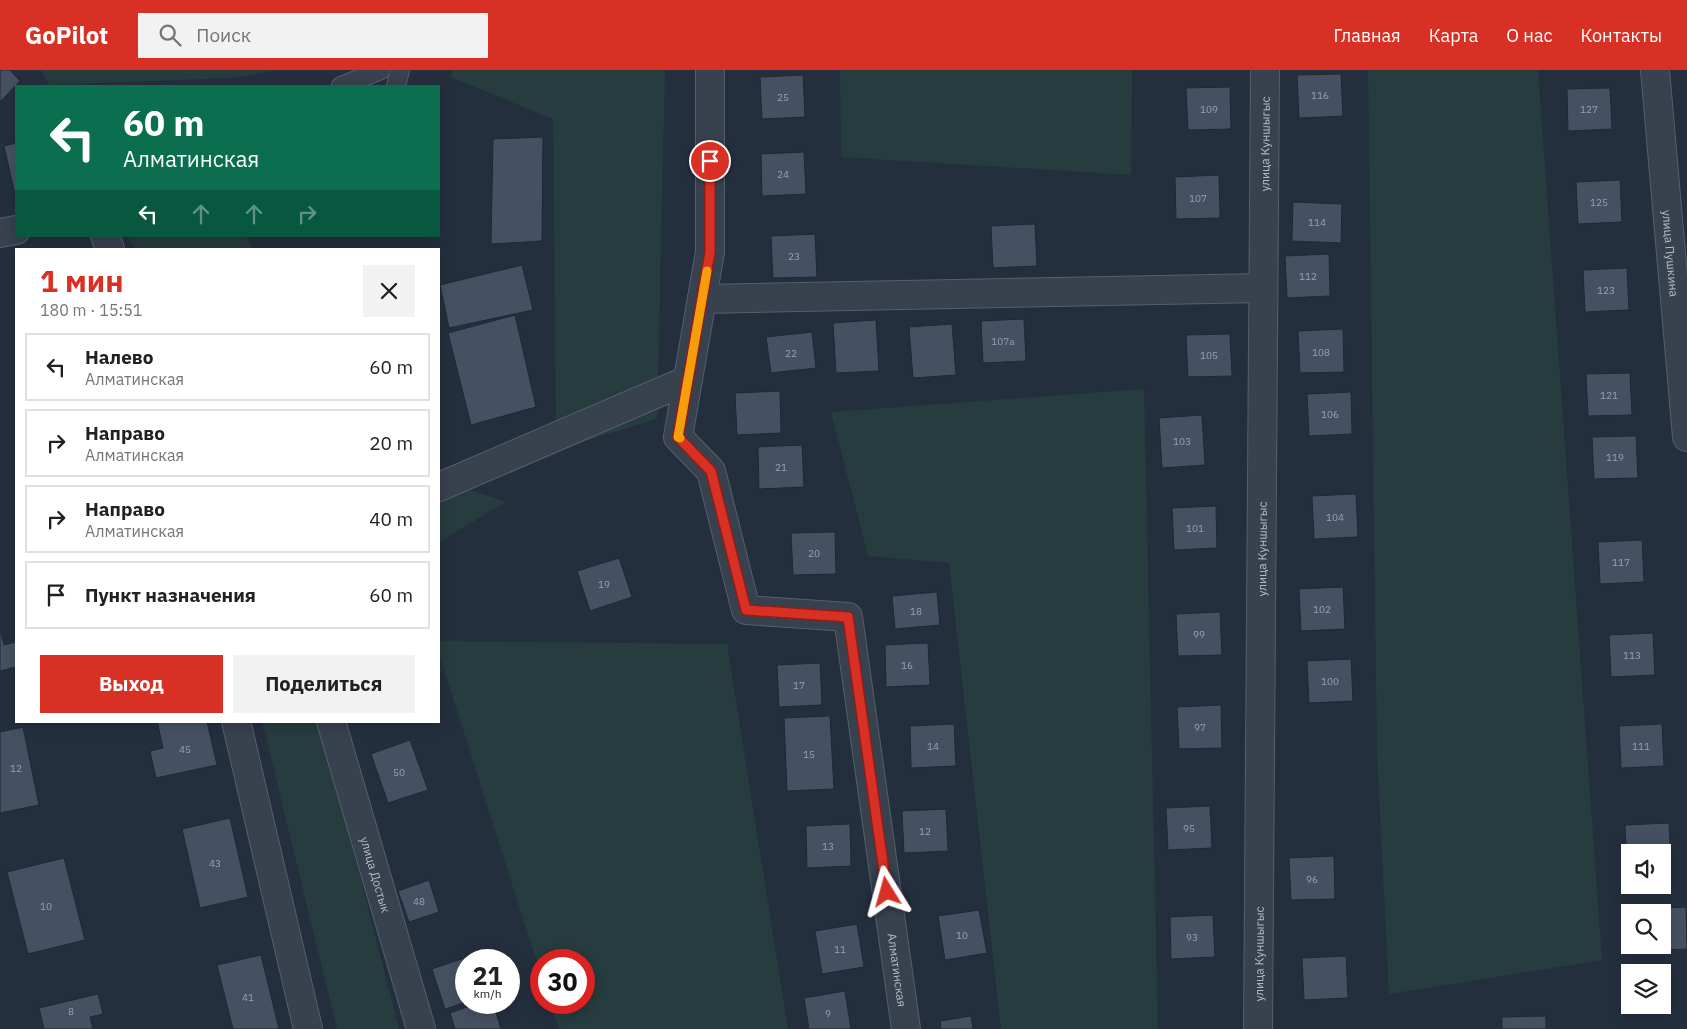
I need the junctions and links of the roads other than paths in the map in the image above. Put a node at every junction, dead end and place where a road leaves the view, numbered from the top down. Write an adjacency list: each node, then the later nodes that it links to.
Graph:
1 (381, 70): 6 (lane)
2 (400, 70): 7 (lane)
3 (710, 70): 11 (street, Алматинская)
4 (1265, 70): 10 (street, улица Куншыгыс)
5 (1655, 70): 13 (street, улица Пушкина)
6 (344, 85)
7 (396, 85)
8 (15, 230): 9 (street)
9 (0, 233)
10 (1264, 288): 11 (street); 20 (street, улица Куншыгыс)
11 (702, 300): 12 (street, Алматинская)
12 (688, 380): 14 (street); 19 (street, Алматинская)
13 (1687, 437)
14 (440, 487)
15 (236, 723): 17 (street)
16 (332, 723): 18 (street, улица Достык)
17 (308, 1029)
18 (421, 1029)
19 (906, 1029)
20 (1258, 1029)

